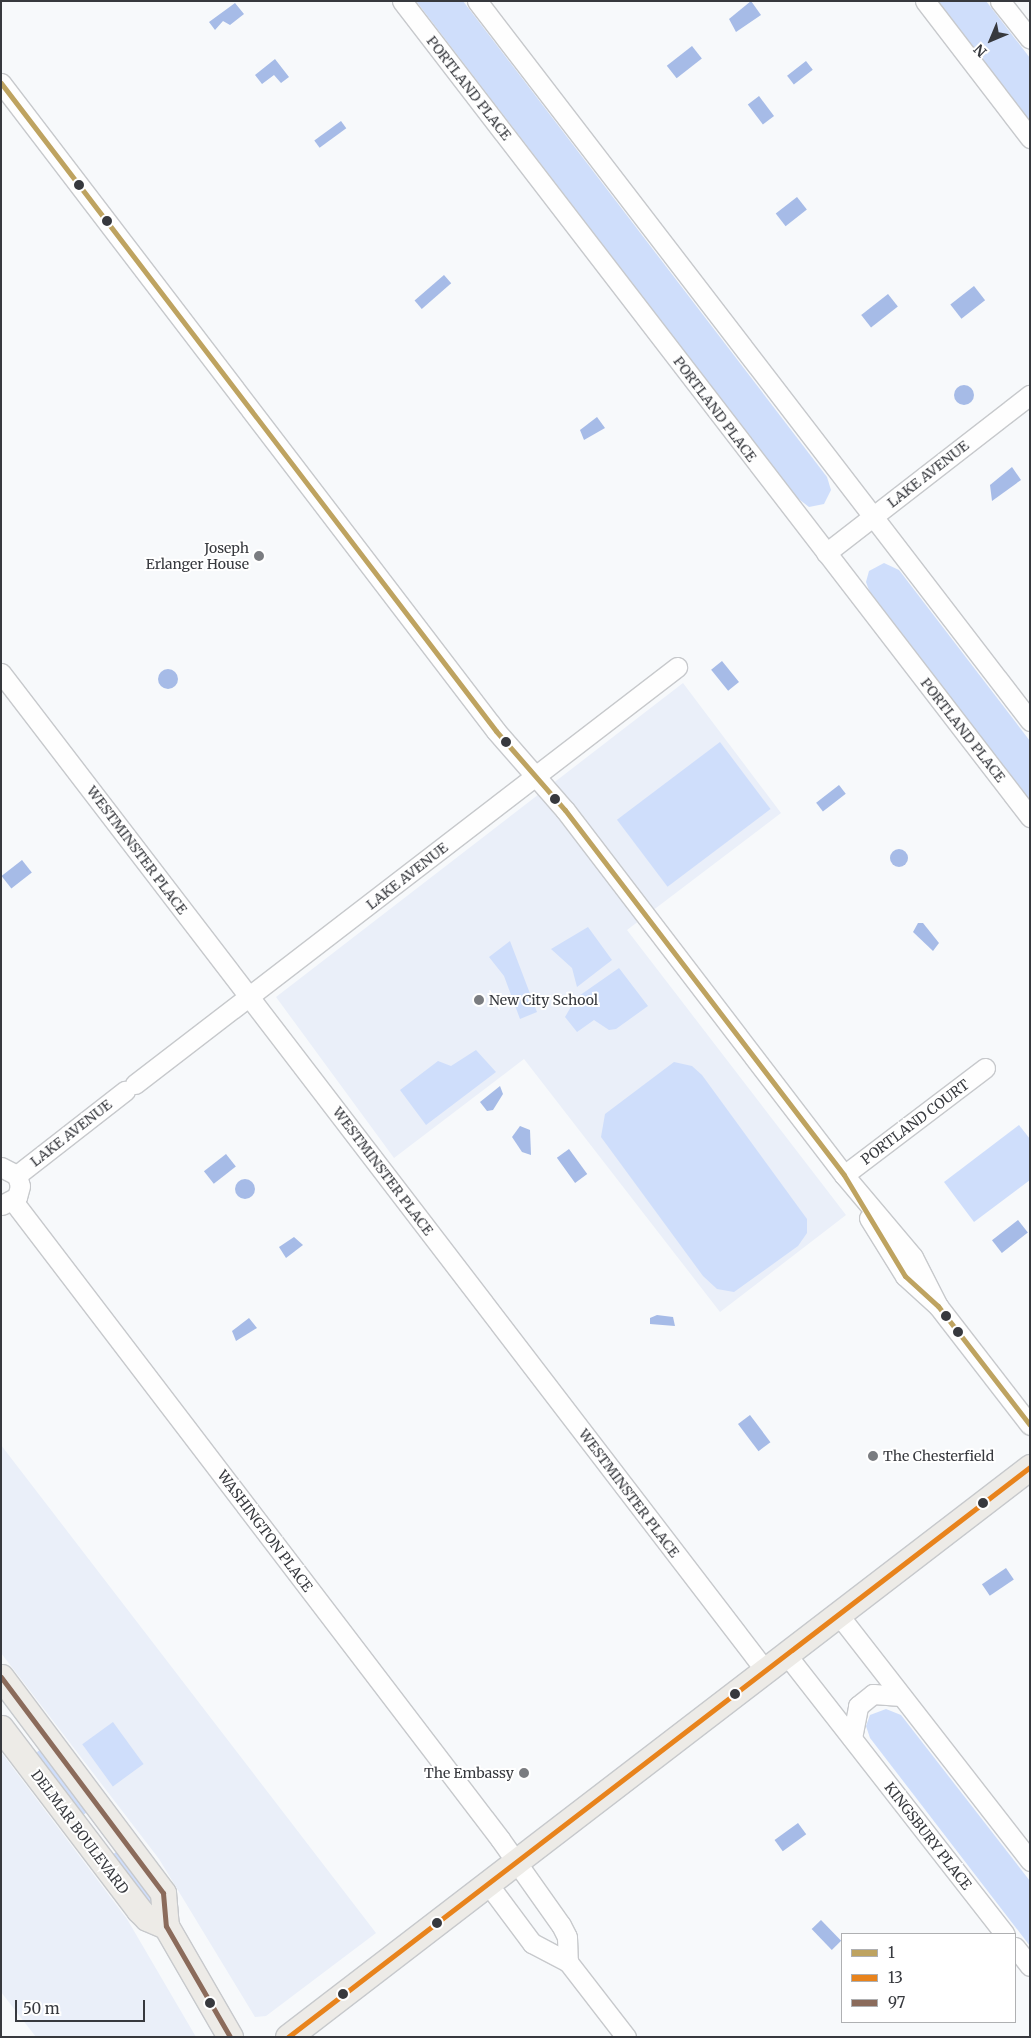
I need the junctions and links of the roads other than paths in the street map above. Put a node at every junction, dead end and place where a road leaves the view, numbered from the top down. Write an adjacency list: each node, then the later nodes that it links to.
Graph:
1 (402, 1): 10 (street, PORTLAND PLACE)
2 (477, 1): 9 (street)
3 (925, 1): 7 (street)
4 (1000, 1): 5 (street)
5 (1030, 39)
6 (1, 83): 14 (street)
7 (1030, 138)
8 (1030, 395): 9 (street, LAKE AVENUE)
9 (873, 517): 10 (street, LAKE AVENUE); 13 (street)
10 (826, 553): 15 (street, PORTLAND PLACE)
11 (677, 666): 14 (street, LAKE AVENUE)
12 (1, 673): 16 (street, WESTMINSTER PLACE)
13 (1030, 721)
14 (536, 776): 16 (street, LAKE AVENUE); 19 (street)
15 (1030, 817)
16 (249, 996): 18 (street, LAKE AVENUE); 25 (street, WESTMINSTER PLACE)
17 (985, 1068): 19 (street, PORTLAND COURT)
18 (9, 1170): 20 (street)
19 (844, 1175): 21 (street)
20 (7, 1203): 31 (street, WASHINGTON PLACE)
21 (1030, 1425)
22 (1030, 1466): 23 (main road)
23 (838, 1614): 24 (main road); 27 (street)
24 (786, 1654): 25 (main road); 29 (street, KINGSBURY PLACE)
25 (765, 1670): 31 (main road)
26 (1, 1677): 33 (main road)
27 (901, 1696): 29 (street); 30 (street)
28 (1, 1728): 33 (main road, DELMAR BOULEVARD)
29 (852, 1738): 34 (street, KINGSBURY PLACE)
30 (1030, 1861)
31 (516, 1862): 32 (main road); 36 (street, WASHINGTON PLACE)
32 (488, 1884): 36 (street); 39 (main road)
33 (166, 1926): 38 (main road)
34 (1004, 1933)
35 (1016, 1948): 37 (street)
36 (568, 1962): 40 (street)
37 (1030, 1966)
38 (230, 2037)
39 (288, 2037)
40 (626, 2037)

